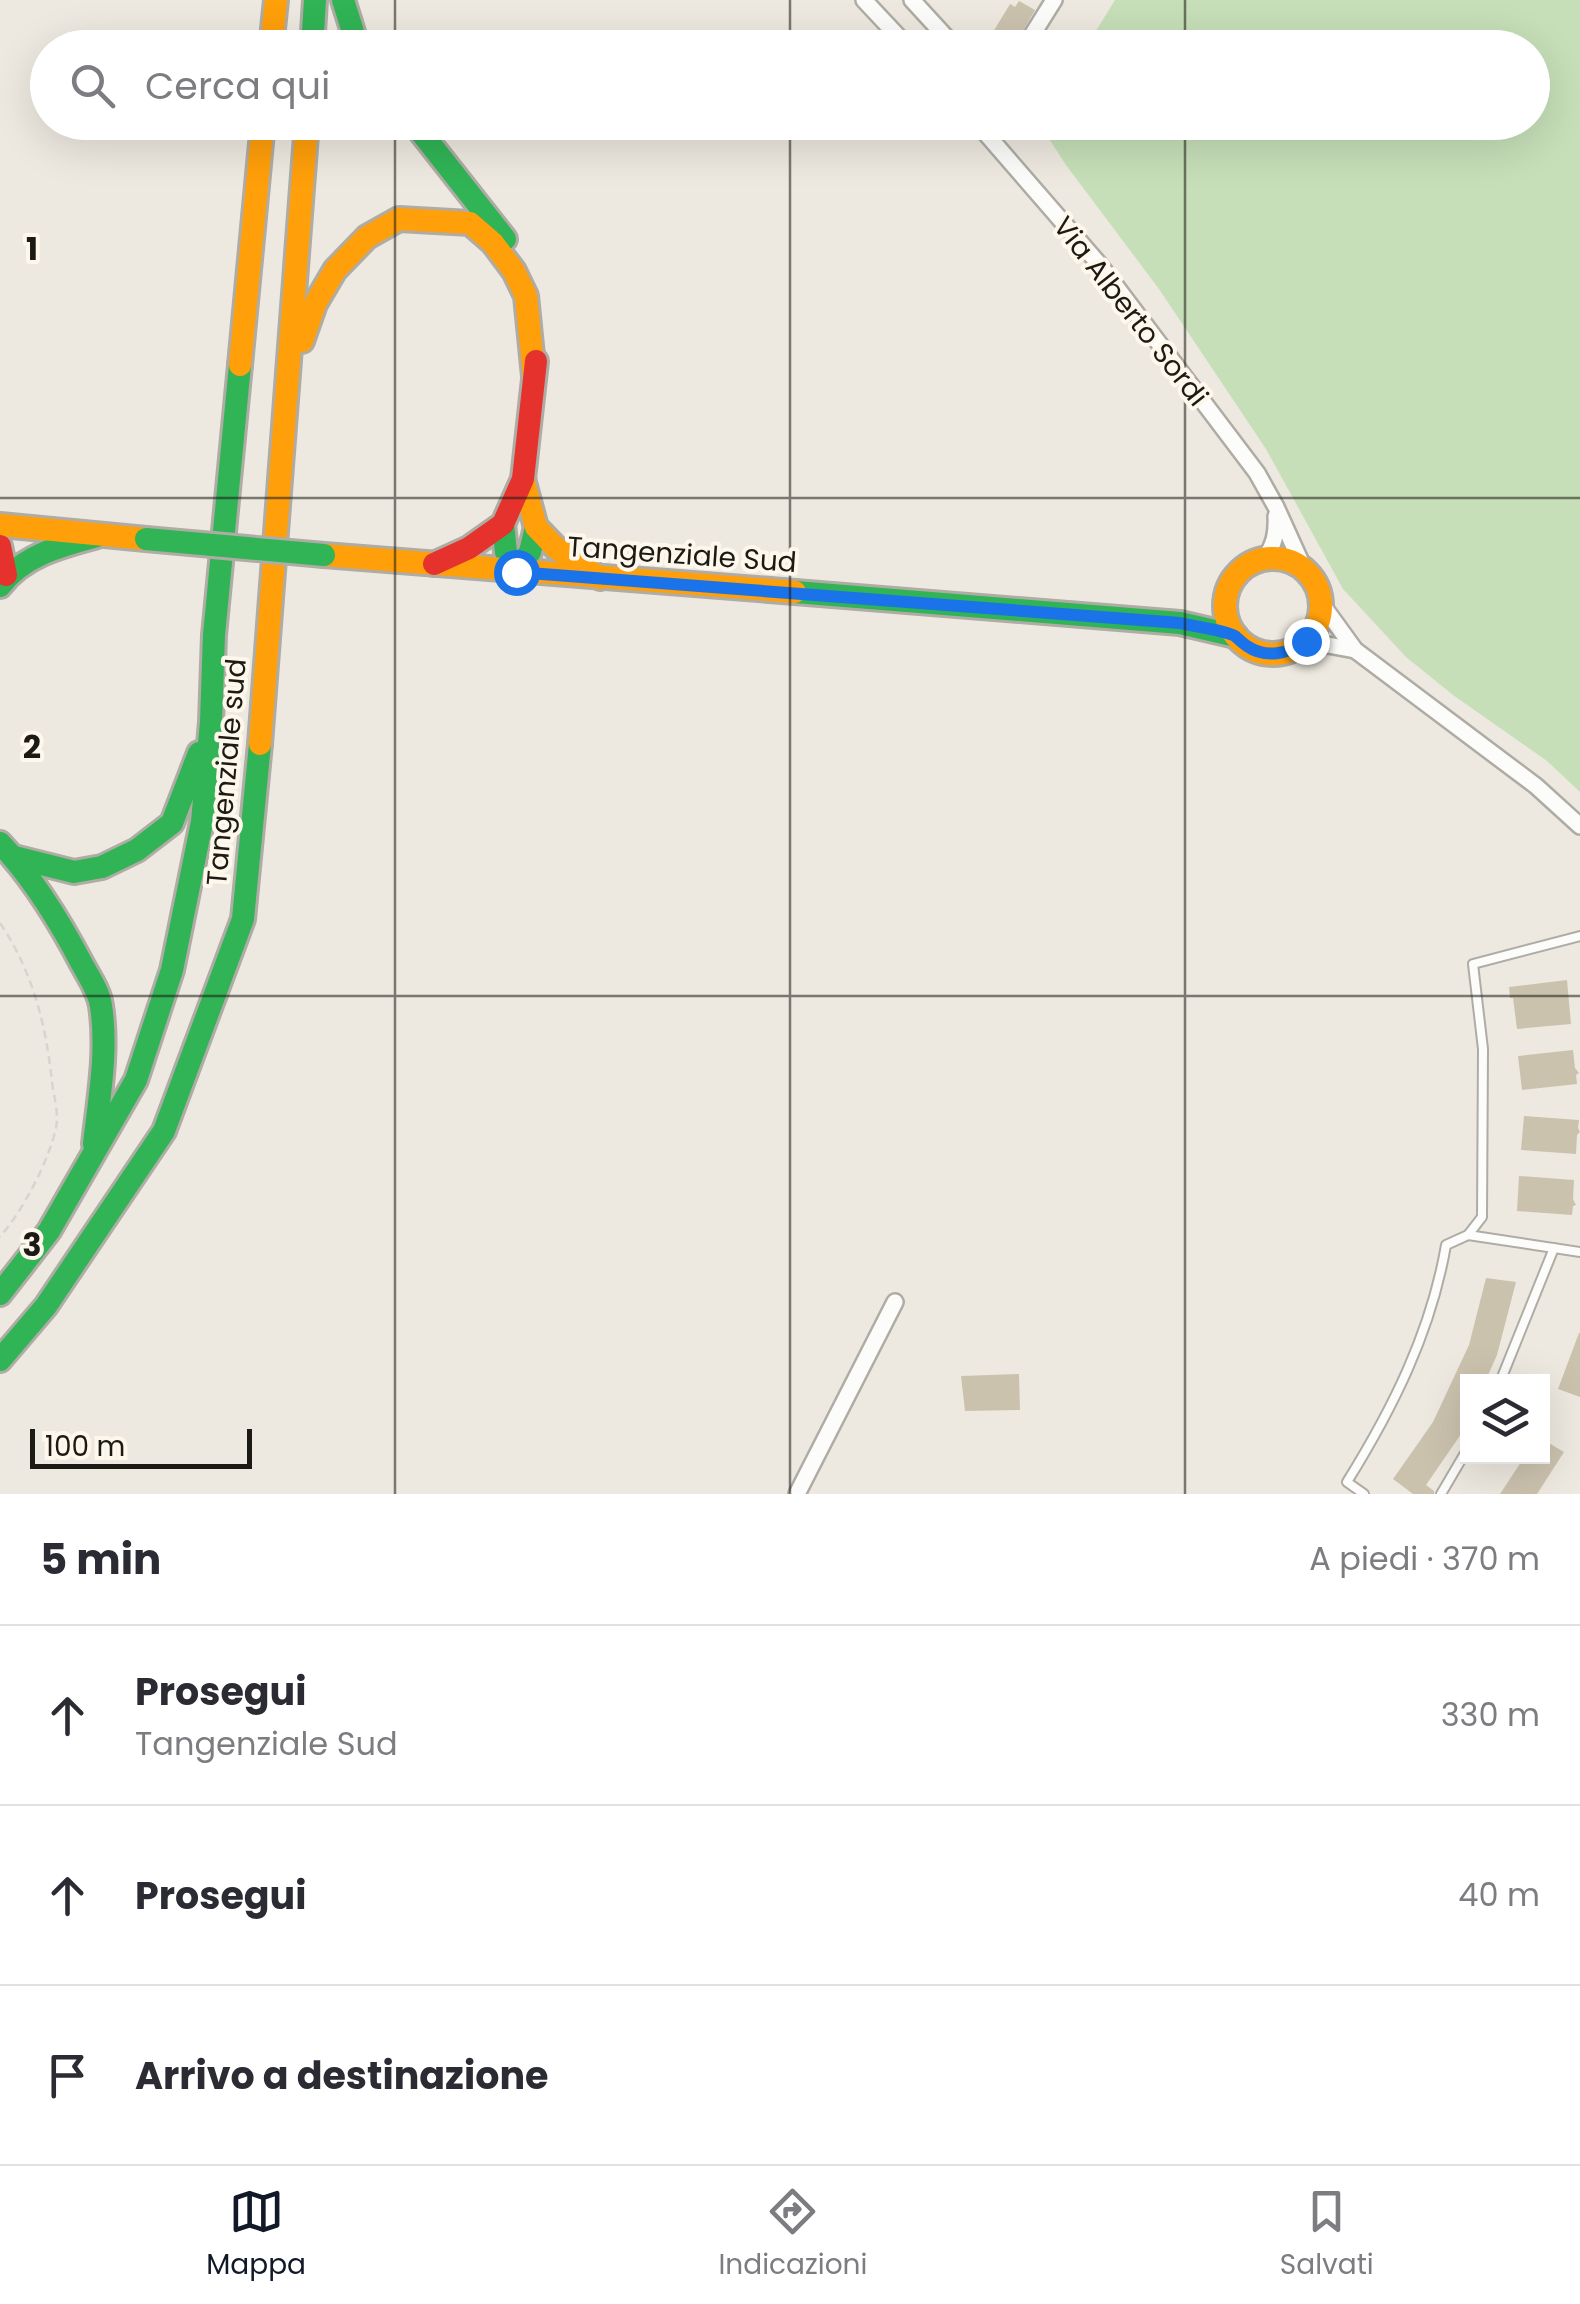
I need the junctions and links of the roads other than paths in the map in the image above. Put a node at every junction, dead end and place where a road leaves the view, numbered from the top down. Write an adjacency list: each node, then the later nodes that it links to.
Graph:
1 (276, 0): 7 (main road)
2 (315, 0): 8 (main road)
3 (343, 0): 9 (main road)
4 (864, 0): 10 (street)
5 (912, 0): 11 (street)
6 (1054, 0): 12 (street)
7 (273, 30)
8 (313, 30)
9 (352, 30)
10 (892, 30)
11 (940, 30)
12 (1035, 30)
13 (261, 140): 38 (main road, Tangenziale sud)
14 (305, 140): 18 (main road, Tangenziale sud)
15 (427, 140): 17 (main road)
16 (992, 140): 20 (street, Via Alberto Sordi)
17 (534, 376): 18 (main road); 19 (main road)
18 (283, 466): 48 (main road, Tangenziale sud)
19 (524, 478): 21 (main road); 23 (main road)
20 (1276, 508): 26 (street); 28 (street, Via Alberto Sordi)
21 (504, 524): 27 (main road); 29 (main road)
22 (0, 525): 24 (main road, Tangenziale Sud)
23 (536, 527): 29 (main road); 30 (main road)
24 (101, 535): 27 (main road, Tangenziale Sud, bridge); 31 (main road)
25 (0, 546): 31 (main road)
26 (1265, 559): 28 (main road); 33 (main road)
27 (434, 564): 29 (main road, Tangenziale Sud)
28 (1306, 571): 32 (main road)
29 (516, 572): 30 (main road, Tangenziale Sud)
30 (600, 578): 34 (main road, Tangenziale Sud)
31 (3, 581)
32 (1321, 603): 36 (main road); 37 (street)
33 (1225, 607): 34 (main road, Tangenziale Sud); 35 (main road)
34 (1180, 623): 35 (main road, Tangenziale Sud)
35 (1236, 636): 36 (main road)
36 (1298, 647): 37 (street)
37 (1354, 650): 39 (street)
38 (211, 722): 40 (main road); 42 (main road, Tangenziale sud)
39 (1580, 826)
40 (7, 850): 42 (main road)
41 (1580, 936): 43 (lane)
42 (93, 1156): 46 (main road, Tangenziale sud)
43 (1468, 1235): 44 (lane); 52 (lane)
44 (1554, 1248): 45 (lane); 49 (lane)
45 (1580, 1252)
46 (0, 1294)
47 (895, 1302): 51 (street)
48 (0, 1360)
49 (1503, 1374)
50 (1460, 1462): 53 (lane)
51 (797, 1494)
52 (1364, 1494)
53 (1441, 1494)

